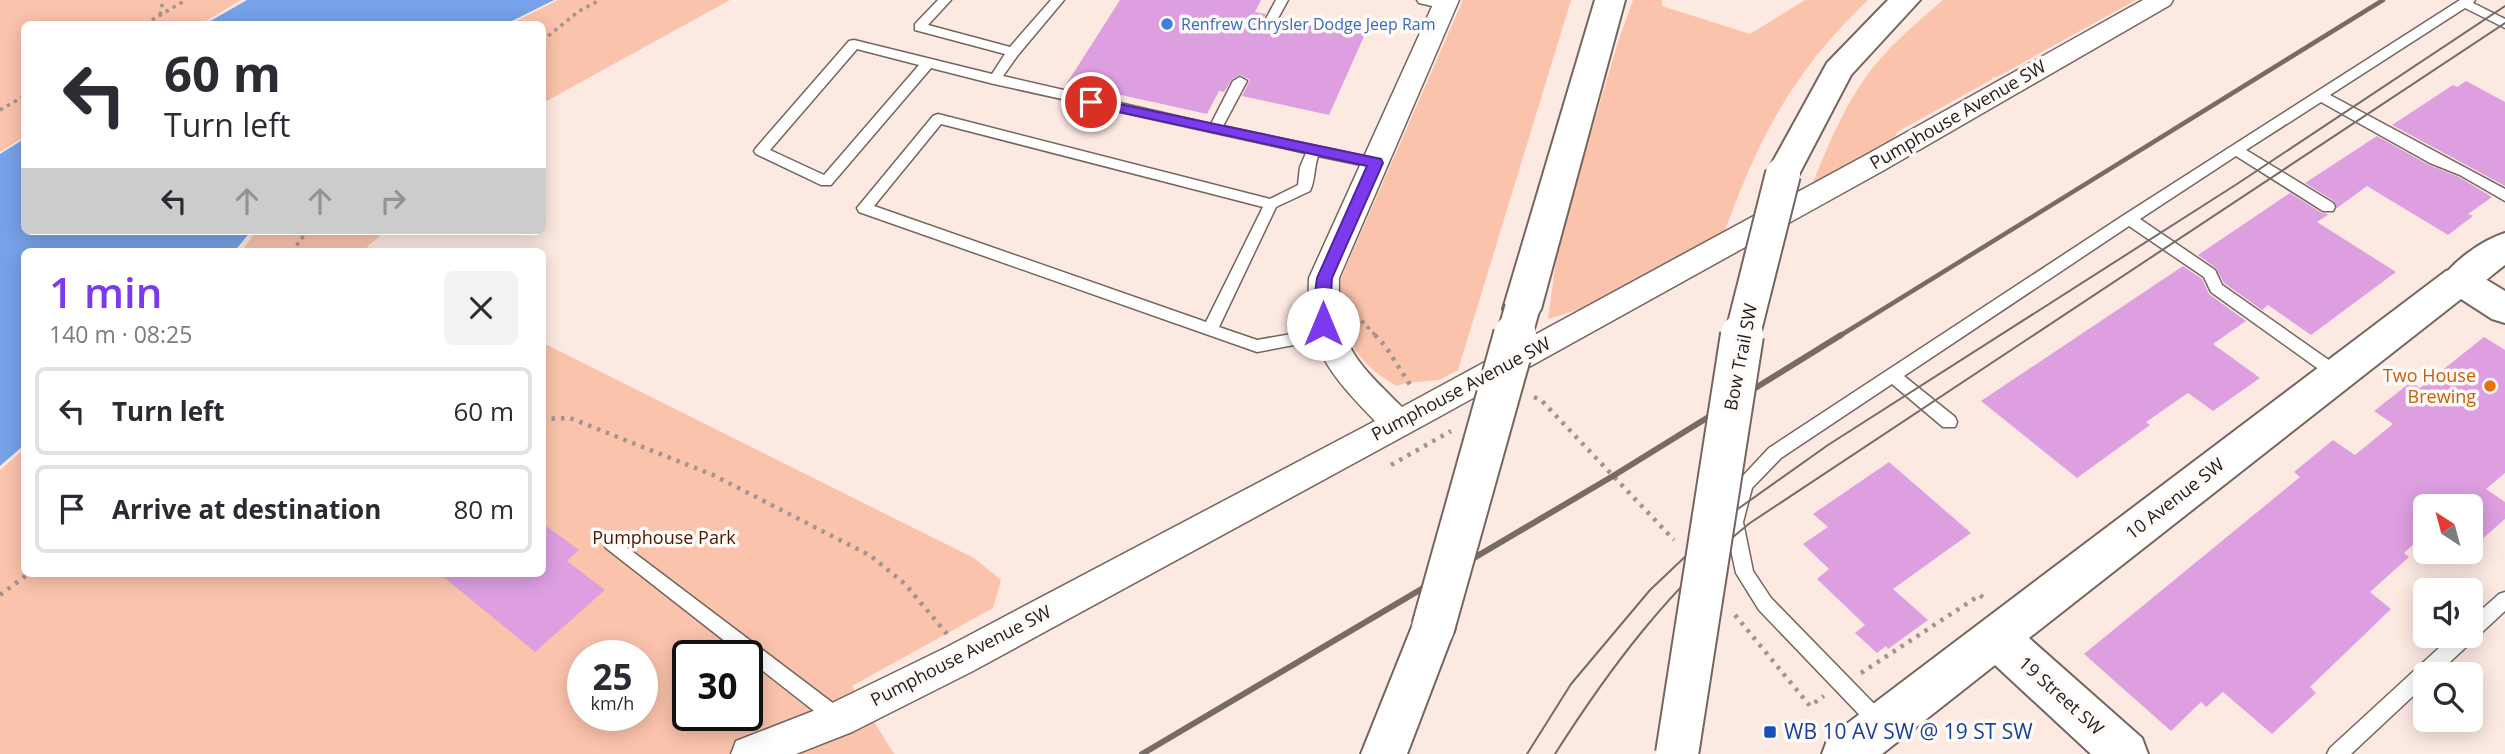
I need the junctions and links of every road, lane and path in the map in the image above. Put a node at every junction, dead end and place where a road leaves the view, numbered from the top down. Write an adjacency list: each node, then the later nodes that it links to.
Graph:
1 (163, 0): 12 (path)
2 (186, 0): 12 (path)
3 (600, 0): 16 (path)
4 (945, 0): 17 (lane)
5 (1058, 0): 17 (lane)
6 (1282, 0): 15 (lane)
7 (1610, 0): 50 (main road, bridge)
8 (1905, 0): 61 (main road, Bow Trail SW, bridge)
9 (2161, 0): 43 (street, Pumphouse Avenue SW)
10 (1439, 2): 27 (street)
11 (2467, 2): 14 (lane); 21 (lane)
12 (159, 16): 13 (path)
13 (150, 21)
14 (2505, 24)
15 (1267, 28)
16 (546, 38)
17 (1013, 52): 19 (lane)
18 (928, 63): 18 (lane); 19 (lane)
19 (994, 80): 24 (lane)
20 (1240, 81): 24 (lane)
21 (2321, 96): 26 (lane); 28 (lane)
22 (21, 98): 23 (path)
23 (0, 110)
24 (1214, 130): 25 (lane)
25 (1314, 150): 27 (lane); 29 (lane)
26 (2236, 150): 30 (lane); 31 (lane)
27 (1376, 163): 37 (street)
28 (2505, 196)
29 (1271, 204): 36 (lane); 36 (lane)
30 (2328, 207)
31 (2129, 219): 38 (lane); 39 (lane)
32 (2505, 246): 33 (main road, 10 Avenue SW)
33 (2459, 281): 35 (main road); 38 (main road, 10 Avenue SW)
34 (1355, 306): 40 (path)
35 (2505, 309)
36 (1210, 330): 37 (lane)
37 (1326, 334): 43 (street)
38 (2337, 374): 51 (main road, 10 Avenue SW)
39 (1893, 376): 42 (lane); 54 (lane)
40 (1412, 388)
41 (546, 419): 53 (path)
42 (1950, 422)
43 (1398, 424): 53 (street, Pumphouse Avenue SW)
44 (612, 542): 56 (lane)
45 (24, 577): 46 (path)
46 (0, 595)
47 (1980, 595): 54 (path)
48 (2505, 600): 49 (lane)
49 (2483, 620)
50 (1433, 628): 59 (main road); 60 (main road)
51 (1997, 638): 57 (main road, 10 Avenue SW); 63 (main road, 19 Street SW)
52 (2452, 648): 64 (lane)
53 (960, 659): 56 (street, Pumphouse Avenue SW)
54 (1842, 685): 55 (path); 57 (lane)
55 (1810, 706)
56 (839, 719): 58 (street, Pumphouse Avenue SW)
57 (1882, 726): 62 (main road, 10 Avenue SW)
58 (750, 754)
59 (1384, 754)
60 (1399, 754)
61 (1677, 754)
62 (1845, 754)
63 (2125, 754)
64 (2337, 754)

